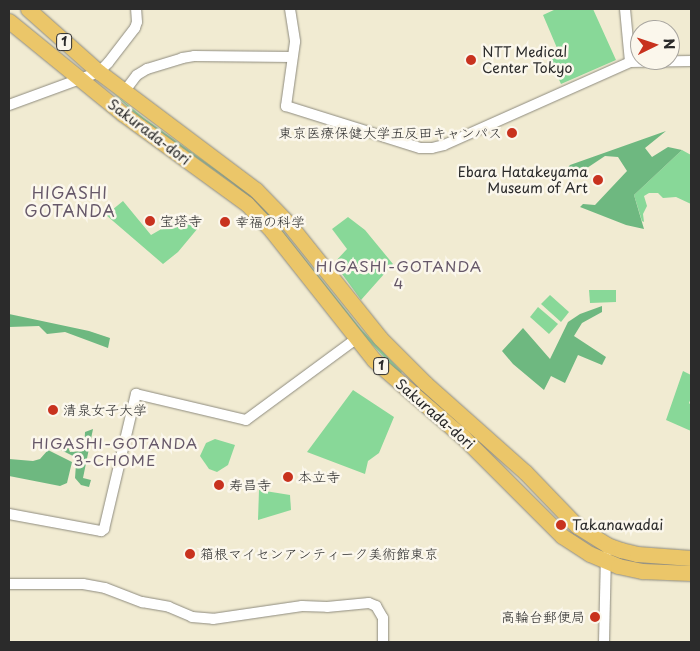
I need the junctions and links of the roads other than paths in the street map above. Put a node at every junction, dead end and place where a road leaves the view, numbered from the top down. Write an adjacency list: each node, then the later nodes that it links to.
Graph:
1 (28, 9): 8 (highway, Sakurada-dori / 1)
2 (136, 9): 8 (street)
3 (290, 9): 6 (street)
4 (625, 9): 7 (street)
5 (9, 21): 9 (highway, Sakurada-dori / 1)
6 (292, 57): 7 (street); 10 (street)
7 (630, 62)
8 (99, 72): 9 (street); 10 (highway, Sakurada-dori / 1)
9 (79, 80): 11 (street); 12 (highway, Sakurada-dori / 1)
10 (124, 92): 14 (highway, Sakurada-dori / 1)
11 (9, 105)
12 (356, 339): 13 (street); 16 (highway, Sakurada-dori / 1)
13 (9, 514)
14 (607, 545): 15 (highway, Sakurada-dori / 1); 16 (street)
15 (691, 558)
16 (605, 561): 17 (highway, Sakurada-dori / 1); 20 (street)
17 (691, 573)
18 (9, 584): 19 (street)
19 (383, 642)
20 (604, 642)

